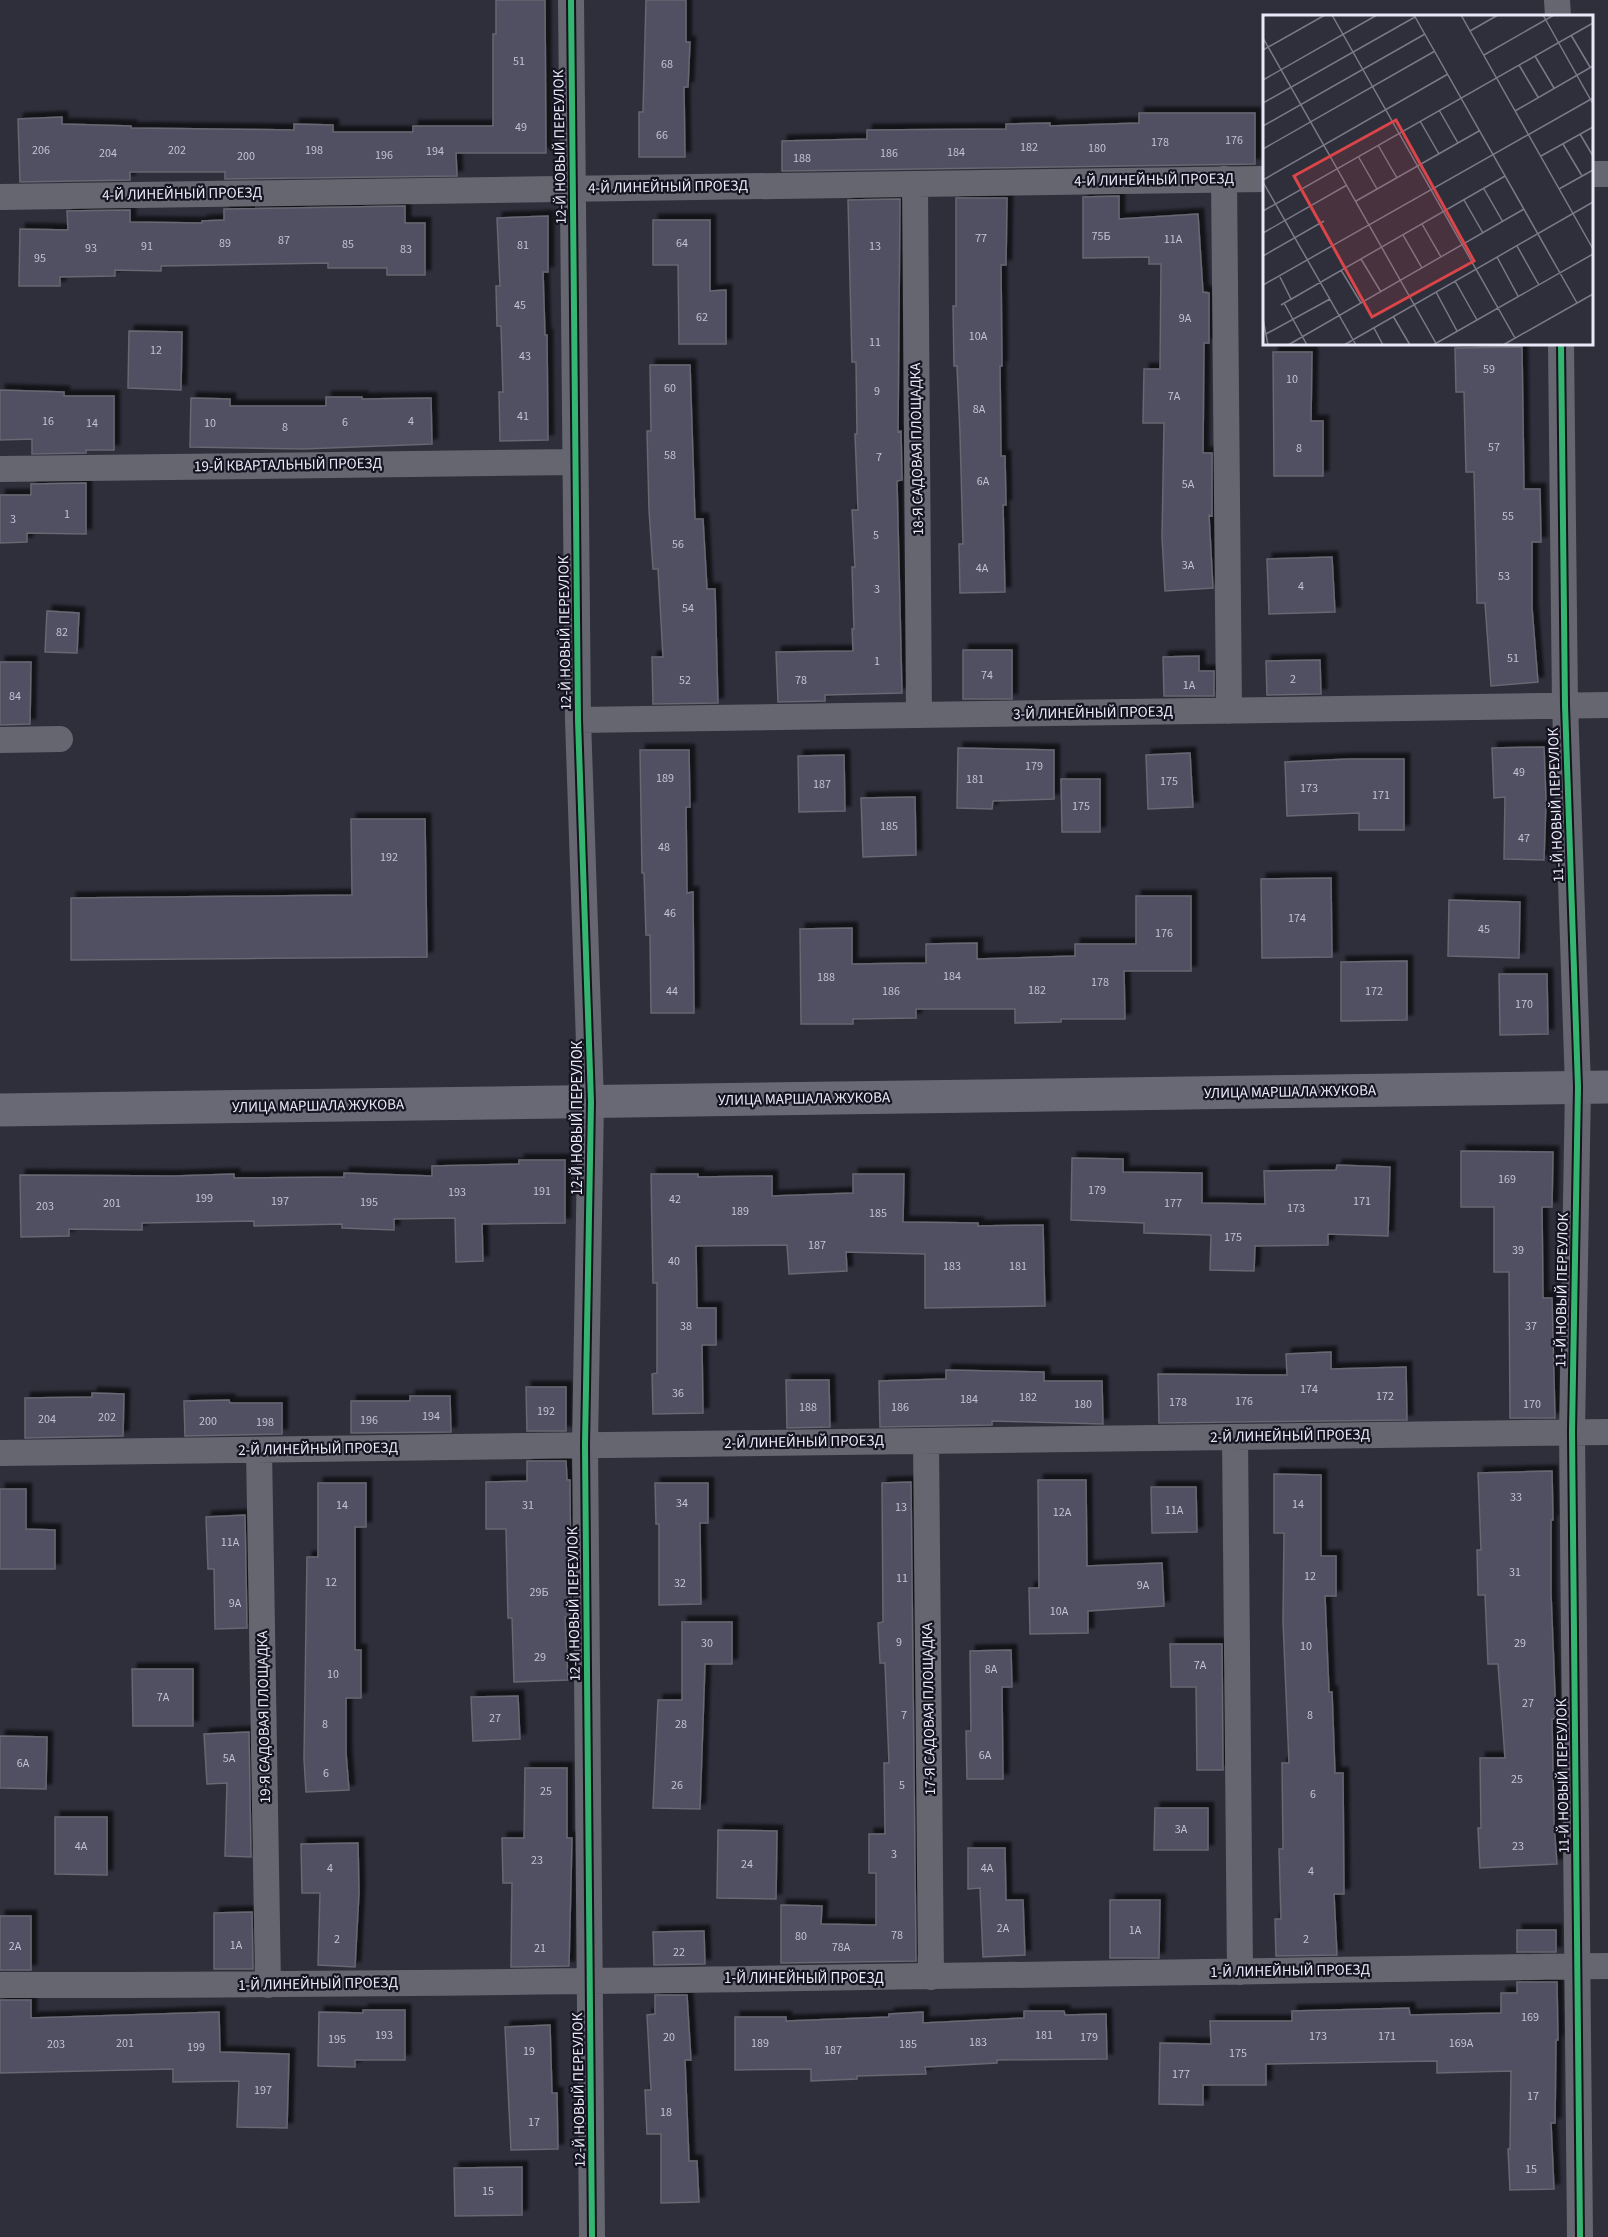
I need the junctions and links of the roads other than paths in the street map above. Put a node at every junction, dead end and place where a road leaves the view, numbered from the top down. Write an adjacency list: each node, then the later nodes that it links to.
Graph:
1 (571, 0): 7 (street, 12-Й НОВЫЙ ПЕРЕУЛОК)
2 (1557, 0): 3 (street)
3 (1558, 15)
4 (1224, 179): 5 (street, 4-Й ЛИНЕЙНЫЙ ПРОЕЗД); 6 (street, 4-Й ЛИНЕЙНЫЙ ПРОЕЗД); 14 (street)
5 (1263, 179)
6 (915, 184): 7 (street, 4-Й ЛИНЕЙНЫЙ ПРОЕЗД); 15 (street, 18-Я САДОВАЯ ПЛОЩАДКА)
7 (573, 189): 8 (street, 4-Й ЛИНЕЙНЫЙ ПРОЕЗД); 10 (street, 12-Й НОВЫЙ ПЕРЕУЛОК)
8 (0, 197)
9 (1561, 345): 12 (street, 11-Й НОВЫЙ ПЕРЕУЛОК)
10 (575, 462): 11 (street, 19-Й КВАРТАЛЬНЫЙ ПРОЕЗД); 16 (street, 12-Й НОВЫЙ ПЕРЕУЛОК)
11 (0, 469)
12 (1564, 705): 13 (street, 3-Й ЛИНЕЙНЫЙ ПРОЕЗД); 14 (street, 3-Й ЛИНЕЙНЫЙ ПРОЕЗД); 19 (street, 11-Й НОВЫЙ ПЕРЕУЛОК)
13 (1608, 705)
14 (1229, 711): 15 (street, 3-Й ЛИНЕЙНЫЙ ПРОЕЗД)
15 (919, 715): 16 (street, 3-Й ЛИНЕЙНЫЙ ПРОЕЗД)
16 (578, 720): 20 (street, 12-Й НОВЫЙ ПЕРЕУЛОК)
17 (60, 739): 18 (street)
18 (0, 740)
19 (1593, 1087): 20 (main road, УЛИЦА МАРШАЛА ЖУКОВА); 22 (street, 11-Й НОВЫЙ ПЕРЕУЛОК)
20 (591, 1102): 21 (main road, УЛИЦА МАРШАЛА ЖУКОВА); 26 (street, 12-Й НОВЫЙ ПЕРЕУЛОК)
21 (0, 1110)
22 (1572, 1432): 23 (street, 2-Й ЛИНЕЙНЫЙ ПРОЕЗД); 24 (street, 2-Й ЛИНЕЙНЫЙ ПРОЕЗД); 29 (street, 11-Й НОВЫЙ ПЕРЕУЛОК)
23 (1608, 1432)
24 (1235, 1437): 25 (street, 2-Й ЛИНЕЙНЫЙ ПРОЕЗД); 31 (street)
25 (926, 1441): 26 (street, 2-Й ЛИНЕЙНЫЙ ПРОЕЗД); 32 (street, 17-Я САДОВАЯ ПЛОЩАДКА)
26 (585, 1445): 27 (street, 2-Й ЛИНЕЙНЫЙ ПРОЕЗД); 33 (street, 12-Й НОВЫЙ ПЕРЕУЛОК)
27 (259, 1450): 28 (street, 2-Й ЛИНЕЙНЫЙ ПРОЕЗД); 35 (street, 19-Я САДОВАЯ ПЛОЩАДКА)
28 (0, 1453)
29 (1577, 1966): 30 (street, 1-Й ЛИНЕЙНЫЙ ПРОЕЗД); 31 (street, 1-Й ЛИНЕЙНЫЙ ПРОЕЗД); 37 (street, 11-Й НОВЫЙ ПЕРЕУЛОК)
30 (1608, 1966)
31 (1240, 1972): 32 (street, 1-Й ЛИНЕЙНЫЙ ПРОЕЗД)
32 (931, 1977): 33 (street, 1-Й ЛИНЕЙНЫЙ ПРОЕЗД)
33 (590, 1979): 35 (street, 1-Й ЛИНЕЙНЫЙ ПРОЕЗД); 36 (street, 12-Й НОВЫЙ ПЕРЕУЛОК)
34 (0, 1985): 35 (street, 1-Й ЛИНЕЙНЫЙ ПРОЕЗД)
35 (268, 1985)
36 (592, 2237)
37 (1580, 2237)

